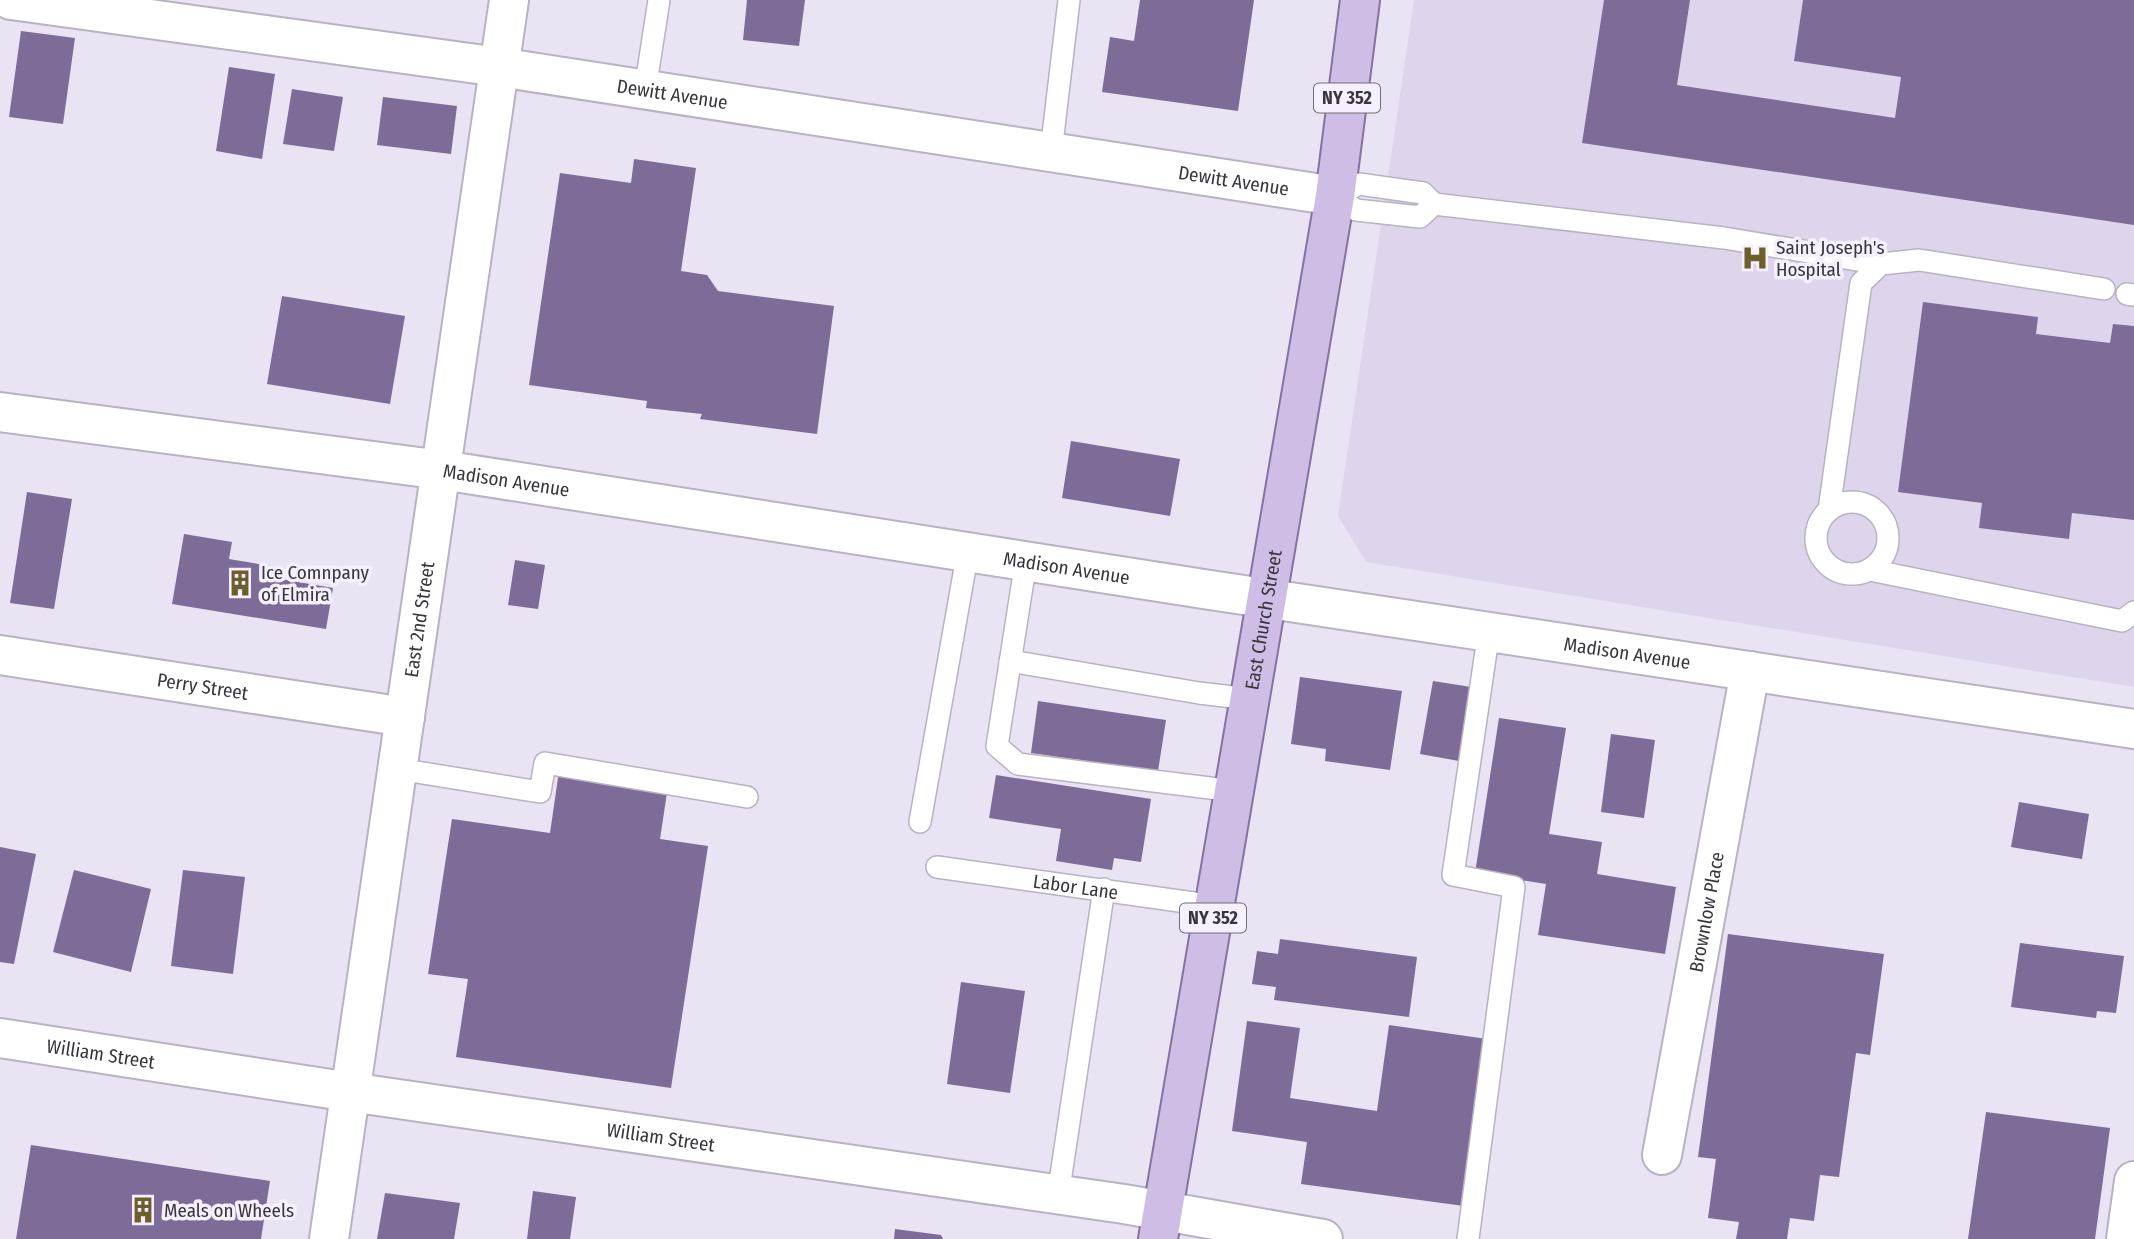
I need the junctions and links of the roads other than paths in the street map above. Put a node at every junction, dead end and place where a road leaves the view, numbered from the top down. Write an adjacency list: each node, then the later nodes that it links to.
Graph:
1 (11, 0): 6 (street, Dewitt Avenue)
2 (509, 0): 6 (street, East 2nd Street)
3 (659, 0): 7 (lane)
4 (1069, 0): 8 (lane)
5 (1360, 0): 9 (main road, East Church Street / NY 352)
6 (499, 67): 7 (street, Dewitt Avenue); 13 (street, East 2nd Street)
7 (645, 90): 8 (street, Dewitt Avenue)
8 (1051, 152): 9 (street, Dewitt Avenue)
9 (1335, 196): 10 (lane); 18 (main road, East Church Street / NY 352)
10 (1881, 264): 11 (lane); 14 (lane)
11 (2104, 289)
12 (0, 412): 13 (street, Madison Avenue)
13 (442, 470): 15 (street, Madison Avenue); 25 (street, East 2nd Street)
14 (1829, 510): 17 (lane); 17 (lane)
15 (968, 551): 16 (street, Madison Avenue); 30 (lane)
16 (1026, 561): 18 (street, Madison Avenue); 22 (lane)
17 (1870, 570): 19 (lane)
18 (1268, 597): 20 (street, Madison Avenue); 24 (main road, East Church Street / NY 352)
19 (2128, 616)
20 (1489, 631): 23 (street, Madison Avenue); 41 (lane)
21 (0, 655): 25 (street, Perry Street)
22 (1010, 661): 24 (lane); 28 (lane)
23 (1751, 671): 26 (street, Madison Avenue); 36 (street, Brownlow Place)
24 (1250, 699): 28 (main road, East Church Street / NY 352)
25 (405, 717): 27 (street, East 2nd Street)
26 (2134, 729)
27 (398, 769): 29 (lane); 35 (street, East 2nd Street)
28 (1234, 791): 33 (main road, East Church Street / NY 352)
29 (747, 797)
30 (920, 821)
31 (937, 867): 32 (lane, Labor Lane)
32 (1104, 889): 33 (lane, Labor Lane); 37 (lane)
33 (1215, 906): 38 (main road, East Church Street / NY 352)
34 (0, 1038): 35 (street, William Street)
35 (350, 1092): 37 (street, William Street); 39 (street, East 2nd Street)
36 (1662, 1155)
37 (1058, 1195): 38 (street, William Street)
38 (1160, 1225): 40 (street, William Street)
39 (329, 1239)
40 (1323, 1239)
41 (1468, 1239)

